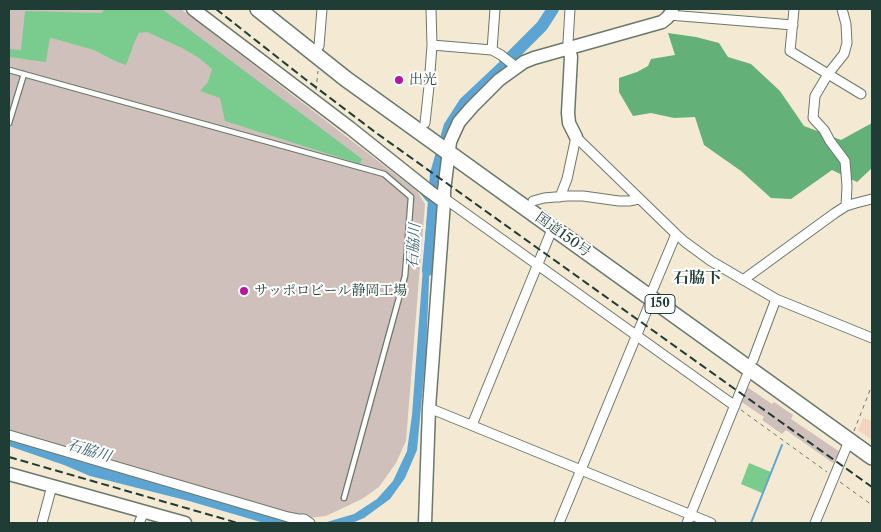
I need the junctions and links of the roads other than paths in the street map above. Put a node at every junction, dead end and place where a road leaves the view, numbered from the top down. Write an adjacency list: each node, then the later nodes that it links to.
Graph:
1 (258, 9): 24 (highway, 国道150号 / 150)
2 (270, 9): 13 (highway, 国道150号 / 150)
3 (322, 9): 13 (street)
4 (431, 9): 12 (street)
5 (495, 9): 15 (street)
6 (570, 9): 14 (street)
7 (794, 9): 11 (street)
8 (842, 9): 19 (street)
9 (197, 10): 28 (street)
10 (670, 12): 11 (street); 14 (street)
11 (793, 25): 19 (street)
12 (432, 45): 15 (street); 22 (street)
13 (319, 46): 22 (highway, 国道150号 / 150)
14 (569, 49): 16 (street); 23 (street)
15 (496, 53): 16 (street)
16 (516, 66): 24 (street)
17 (9, 70): 18 (lane)
18 (24, 74): 21 (lane); 50 (lane)
19 (828, 74): 20 (street); 30 (street)
20 (861, 94)
21 (9, 123)
22 (425, 123): 24 (highway, 国道150号 / 150)
23 (576, 137): 25 (street); 26 (street)
24 (445, 145): 28 (street); 29 (highway, 国道150号 / 150); 31 (highway, 国道150号 / 150)
25 (560, 197): 26 (street); 29 (street)
26 (639, 199): 32 (street)
27 (872, 199): 30 (street)
28 (444, 200): 33 (street); 41 (street)
29 (533, 201): 35 (highway, 国道150号 / 150)
30 (846, 206): 34 (street)
31 (553, 227): 33 (street); 35 (highway, 国道150号 / 150)
32 (676, 234): 34 (street); 35 (street)
33 (537, 264): 37 (street); 42 (street)
34 (743, 280): 36 (street)
35 (652, 294): 37 (street); 39 (highway, 国道150号 / 150)
36 (776, 299): 38 (street); 39 (street)
37 (636, 335): 40 (street); 47 (street)
38 (872, 338)
39 (751, 364): 40 (street); 44 (highway, 国道150号 / 150)
40 (735, 406): 52 (street)
41 (429, 408): 42 (street); 56 (street)
42 (472, 425): 47 (street)
43 (9, 435): 55 (street)
44 (851, 436): 45 (highway, 国道150号 / 150); 46 (highway, 国道150号 / 150); 59 (street)
45 (872, 446)
46 (872, 457)
47 (581, 470): 52 (street); 57 (street)
48 (9, 474): 49 (street)
49 (52, 486): 51 (street); 53 (street)
50 (344, 498)
51 (142, 517): 54 (street)
52 (689, 519): 58 (street)
53 (42, 523)
54 (186, 523)
55 (310, 523)
56 (425, 523)
57 (559, 523)
58 (712, 523)
59 (815, 523)

